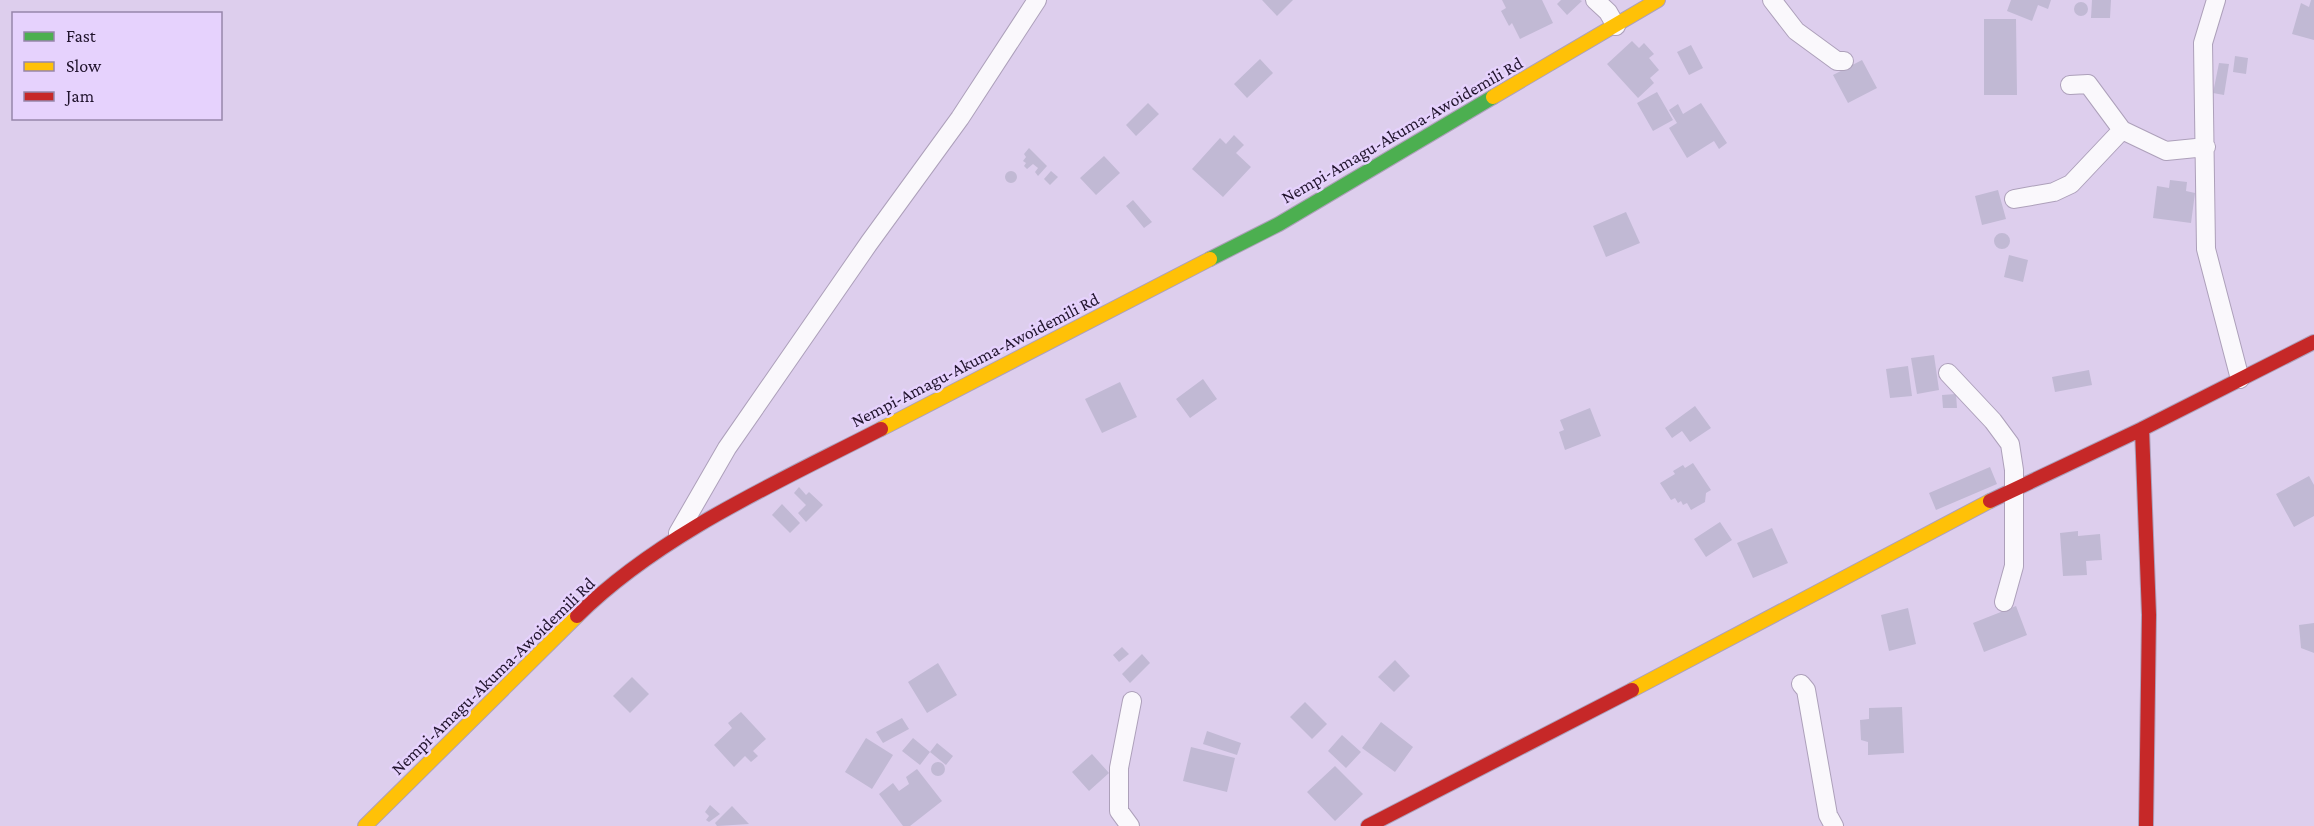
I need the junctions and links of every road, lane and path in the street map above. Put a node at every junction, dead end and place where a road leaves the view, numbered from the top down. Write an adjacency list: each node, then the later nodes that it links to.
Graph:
1 (1037, 0): 17 (street)
2 (1595, 0): 6 (street)
3 (1658, 0): 6 (street, Nempi-Amagu-Akuma-Awoidemili Rd)
4 (1772, 0): 7 (street)
5 (2216, 0): 10 (street)
6 (1616, 26): 17 (street, Nempi-Amagu-Akuma-Awoidemili Rd)
7 (1844, 62)
8 (2070, 85): 9 (street)
9 (2122, 130): 10 (street); 11 (street)
10 (2206, 147): 14 (street)
11 (2014, 199)
12 (2314, 342): 14 (street)
13 (1948, 373): 16 (street)
14 (2240, 379): 15 (street)
15 (2142, 429): 16 (street); 25 (street)
16 (2014, 488): 18 (street); 23 (street)
17 (673, 542): 21 (street, Nempi-Amagu-Akuma-Awoidemili Rd)
18 (2004, 602)
19 (1801, 684): 24 (street)
20 (1132, 700): 22 (street)
21 (365, 826)
22 (1130, 826)
23 (1368, 826)
24 (1834, 826)
25 (2145, 826)

